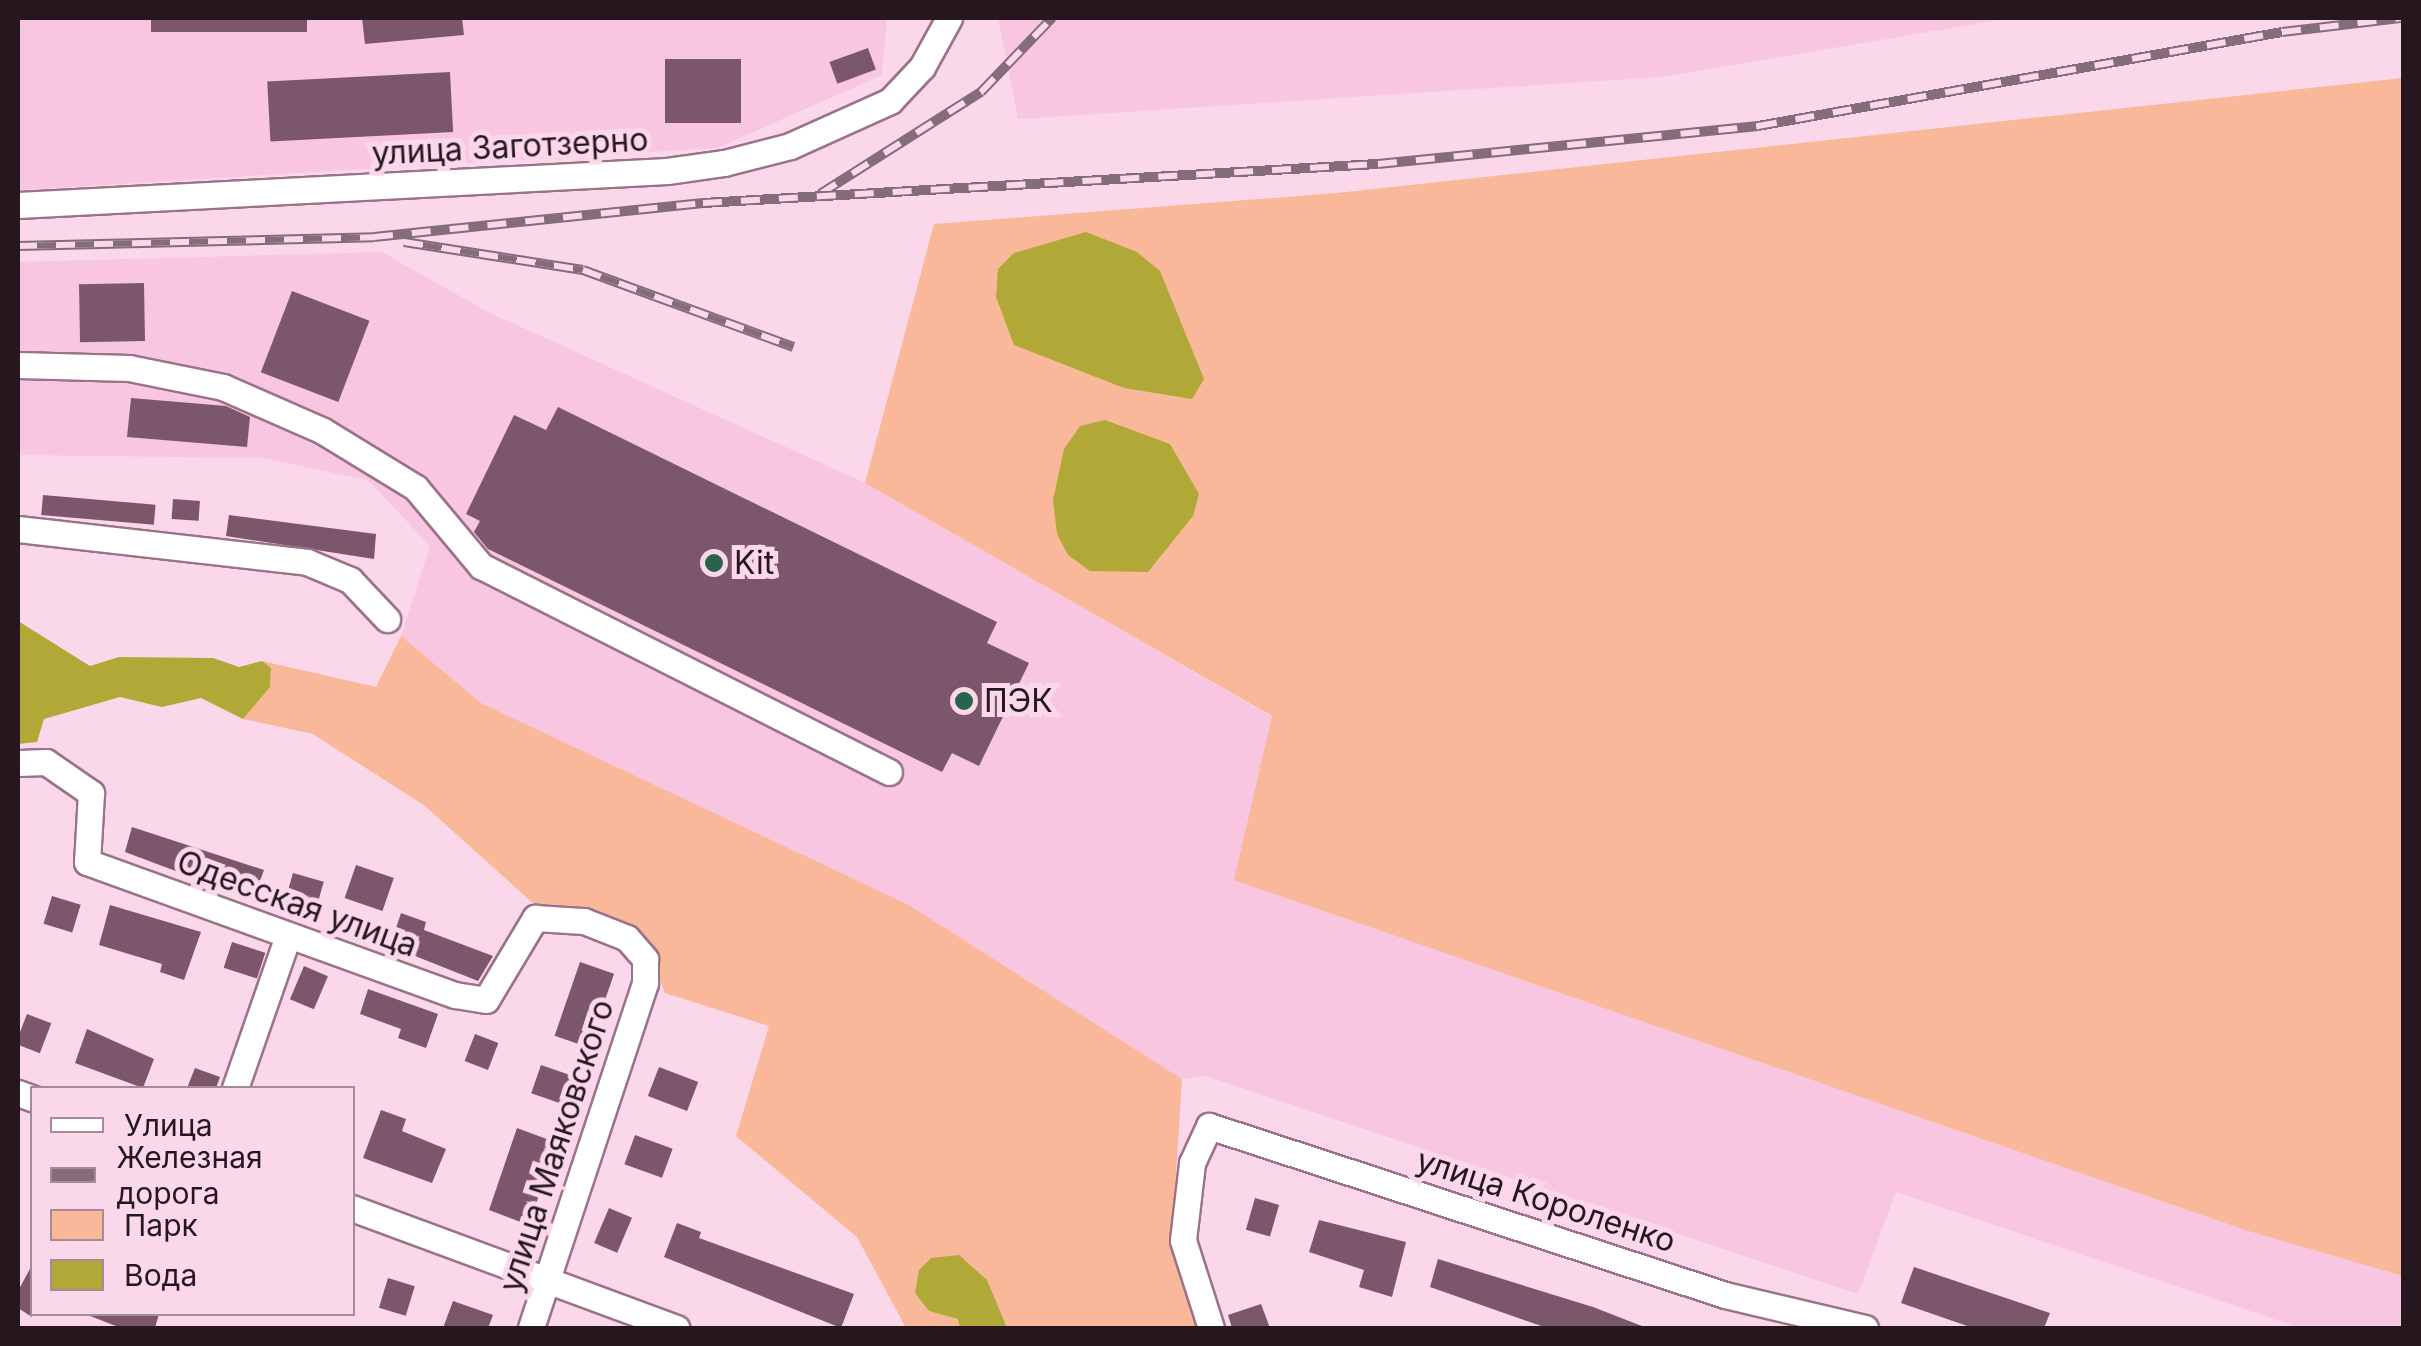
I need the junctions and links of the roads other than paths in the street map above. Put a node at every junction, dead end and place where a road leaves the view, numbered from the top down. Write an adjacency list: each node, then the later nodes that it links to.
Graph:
1 (950, 18): 2 (street, улица Заготзерно)
2 (18, 205)
3 (18, 365): 7 (street)
4 (18, 529): 5 (street)
5 (387, 618)
6 (18, 762): 8 (street, Одесская улица)
7 (889, 772)
8 (288, 936): 9 (street, Одесская улица); 10 (street)
9 (645, 983): 12 (street, улица Маяковского)
10 (236, 1086)
11 (355, 1209): 12 (street)
12 (546, 1285): 14 (street, улица Маяковского); 15 (street)
13 (1856, 1327): 16 (street, улица Короленко)
14 (530, 1328)
15 (677, 1328)
16 (1210, 1328)

